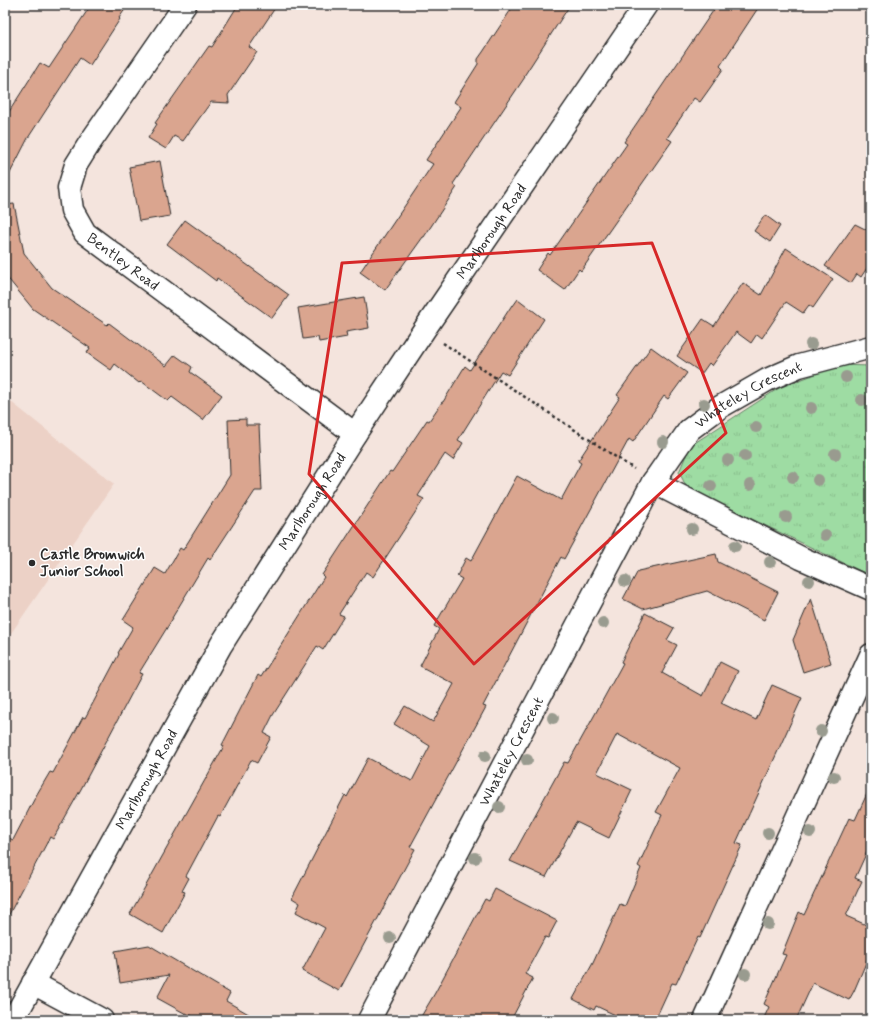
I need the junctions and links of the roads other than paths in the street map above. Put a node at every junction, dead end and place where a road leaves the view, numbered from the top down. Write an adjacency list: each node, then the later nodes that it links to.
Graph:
1 (185, 5): 4 (street, Bentley Road)
2 (646, 5): 4 (street, Marlborough Road)
3 (871, 347): 5 (street, Whateley Crescent)
4 (355, 434): 8 (street, Marlborough Road)
5 (653, 482): 6 (street); 11 (street, Whateley Crescent)
6 (871, 589)
7 (871, 656): 12 (street)
8 (34, 983): 9 (street, Marlborough Road); 10 (street)
9 (13, 1020)
10 (102, 1020)
11 (369, 1020)
12 (705, 1020)

